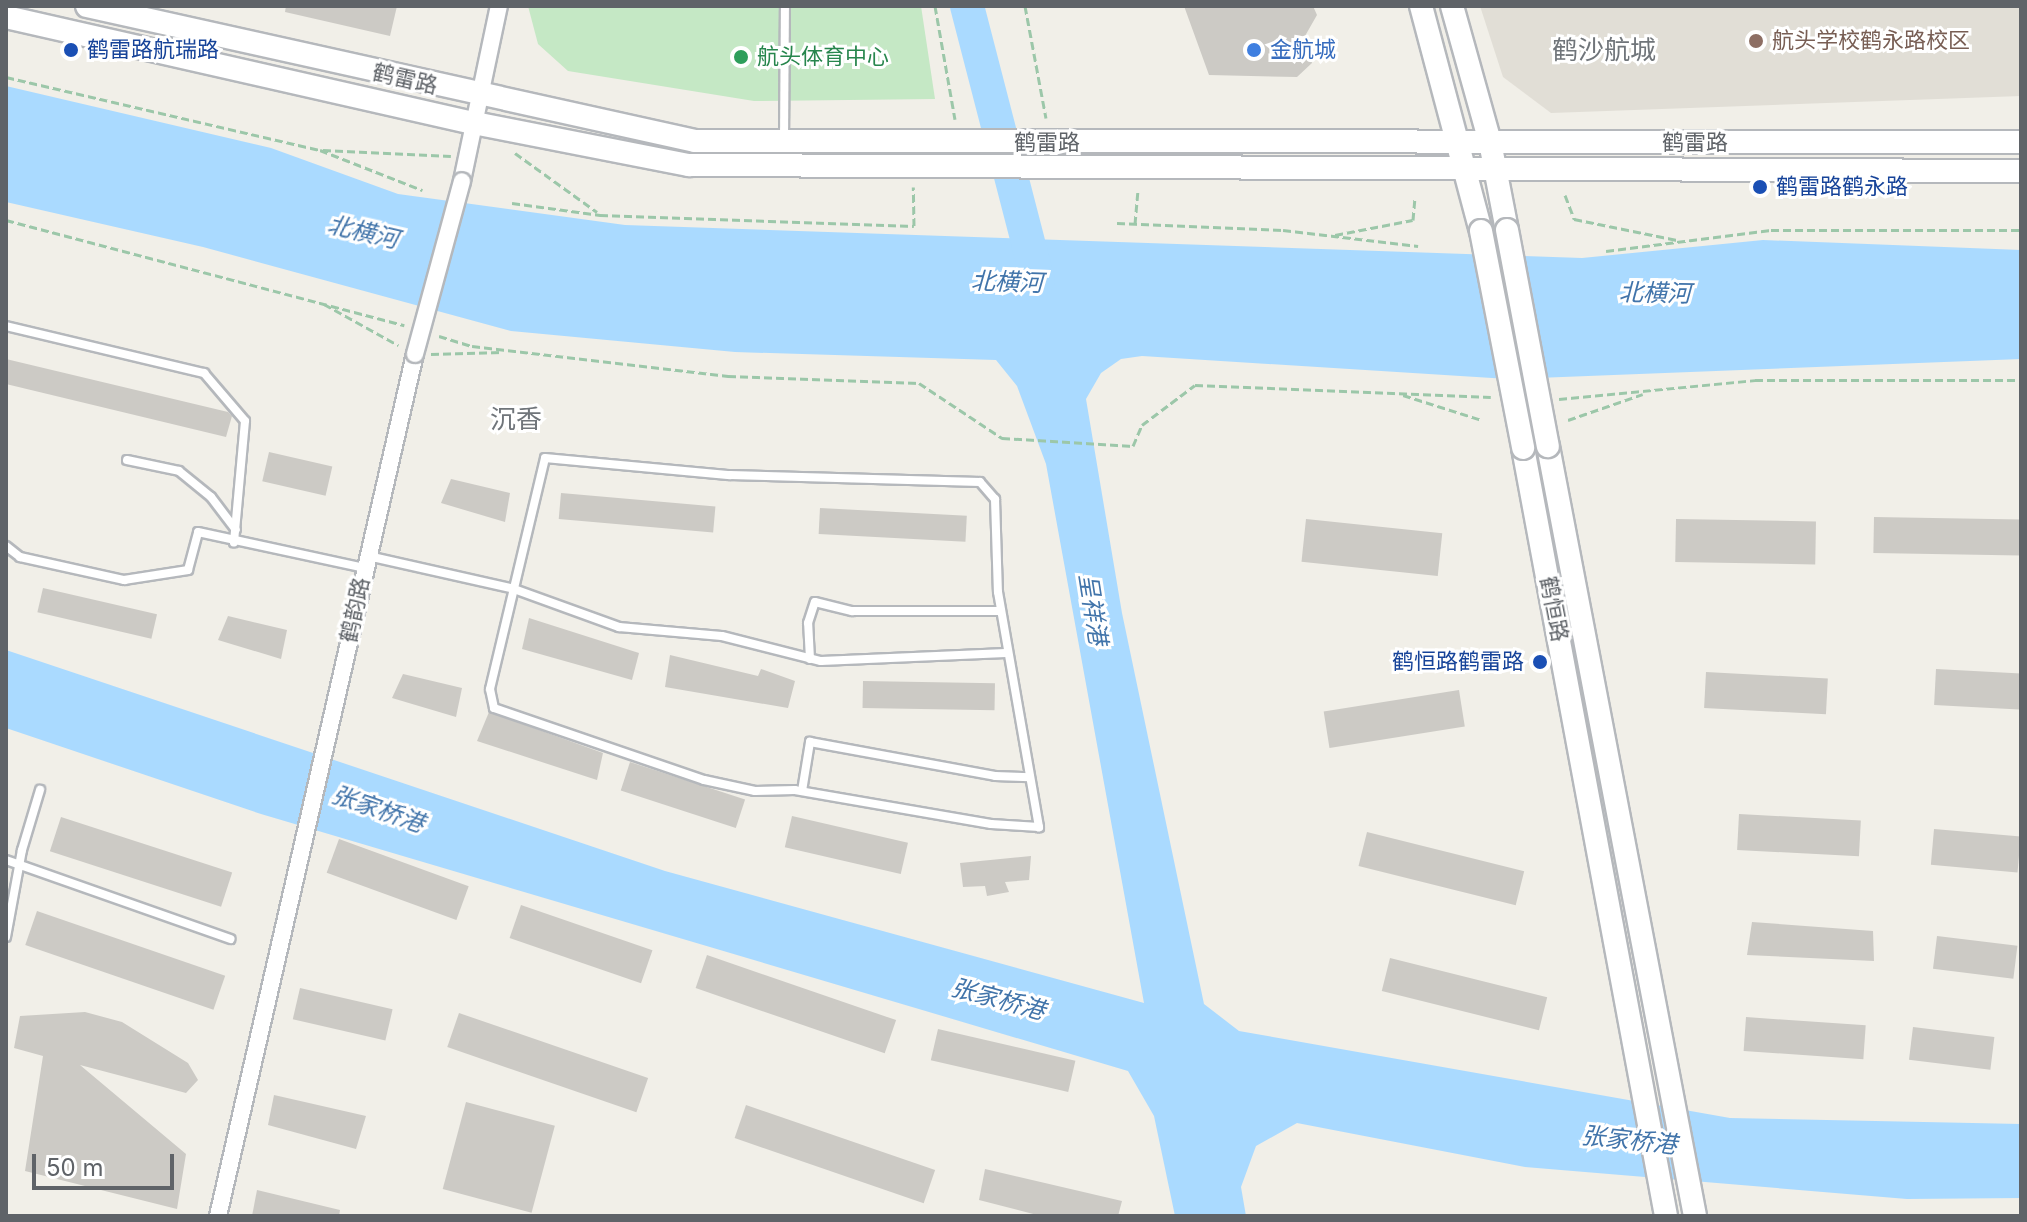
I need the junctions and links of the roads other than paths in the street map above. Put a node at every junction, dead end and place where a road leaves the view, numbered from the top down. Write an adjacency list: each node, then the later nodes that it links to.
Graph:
1 (87, 6): 7 (street, 鹤雷路)
2 (499, 6): 7 (street, 鹤韵路)
3 (785, 6): 9 (lane)
4 (1421, 6): 12 (street, 鹤恒路)
5 (1452, 6): 10 (street, 鹤恒路)
6 (6, 17): 8 (street, 鹤雷路)
7 (480, 96): 8 (street, 鹤韵路); 9 (street, 鹤雷路)
8 (474, 123): 14 (street, 鹤雷路); 21 (street, 鹤韵路, bridge)
9 (784, 142): 12 (street, 鹤雷路)
10 (1490, 142): 11 (street, 鹤雷路); 12 (street, 鹤雷路); 13 (street, 鹤恒路)
11 (2021, 142)
12 (1460, 144): 14 (street, 鹤恒路)
13 (1495, 169): 14 (street, 鹤雷路); 15 (street, 鹤雷路); 34 (street, 鹤恒路, bridge)
14 (1467, 170): 33 (street, 鹤恒路, bridge)
15 (2021, 171)
16 (6, 326): 18 (lane)
17 (127, 460): 18 (lane)
18 (237, 531): 19 (lane)
19 (234, 543): 20 (lane); 21 (lane)
20 (6, 546)
21 (366, 562): 22 (lane); 35 (street, 鹤韵路)
22 (514, 589): 23 (lane); 25 (lane); 28 (lane)
23 (1001, 611): 24 (lane); 25 (lane)
24 (1006, 653): 25 (lane); 26 (lane)
25 (810, 659)
26 (1030, 777): 28 (lane); 28 (lane)
27 (40, 790): 30 (lane)
28 (802, 791)
29 (6, 860): 30 (lane)
30 (23, 866): 31 (lane); 32 (lane)
31 (6, 937)
32 (230, 939)
33 (1664, 1205)
34 (1693, 1207)
35 (218, 1216)

